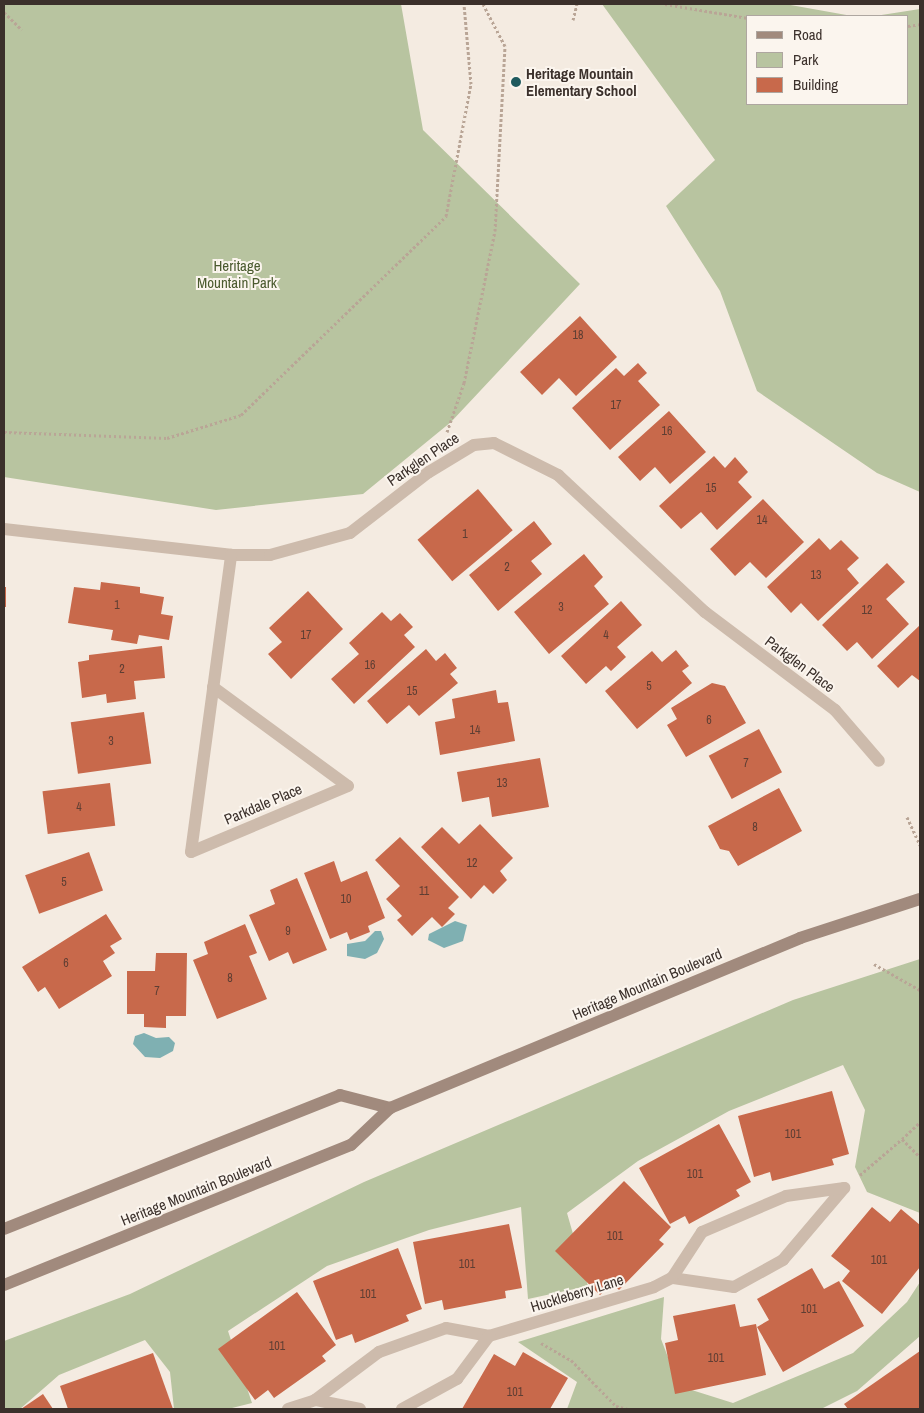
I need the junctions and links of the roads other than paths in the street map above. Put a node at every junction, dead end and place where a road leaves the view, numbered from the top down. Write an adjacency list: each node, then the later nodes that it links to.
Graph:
1 (4, 529): 2 (street, Parkglen Place)
2 (231, 555): 3 (street, Parkdale Place); 4 (street, Parkglen Place)
3 (214, 686): 3 (street, Parkdale Place)
4 (879, 761)
5 (920, 899): 6 (main road, Heritage Mountain Boulevard)
6 (390, 1108): 7 (main road); 9 (main road, Heritage Mountain Boulevard)
7 (4, 1229)
8 (672, 1278): 8 (street); 10 (street, Huckleberry Lane)
9 (4, 1285)
10 (489, 1336): 11 (street, Huckleberry Lane); 14 (street)
11 (315, 1400): 12 (street, Huckleberry Lane); 13 (street, Huckleberry Lane)
12 (288, 1409)
13 (360, 1409)
14 (402, 1409)

